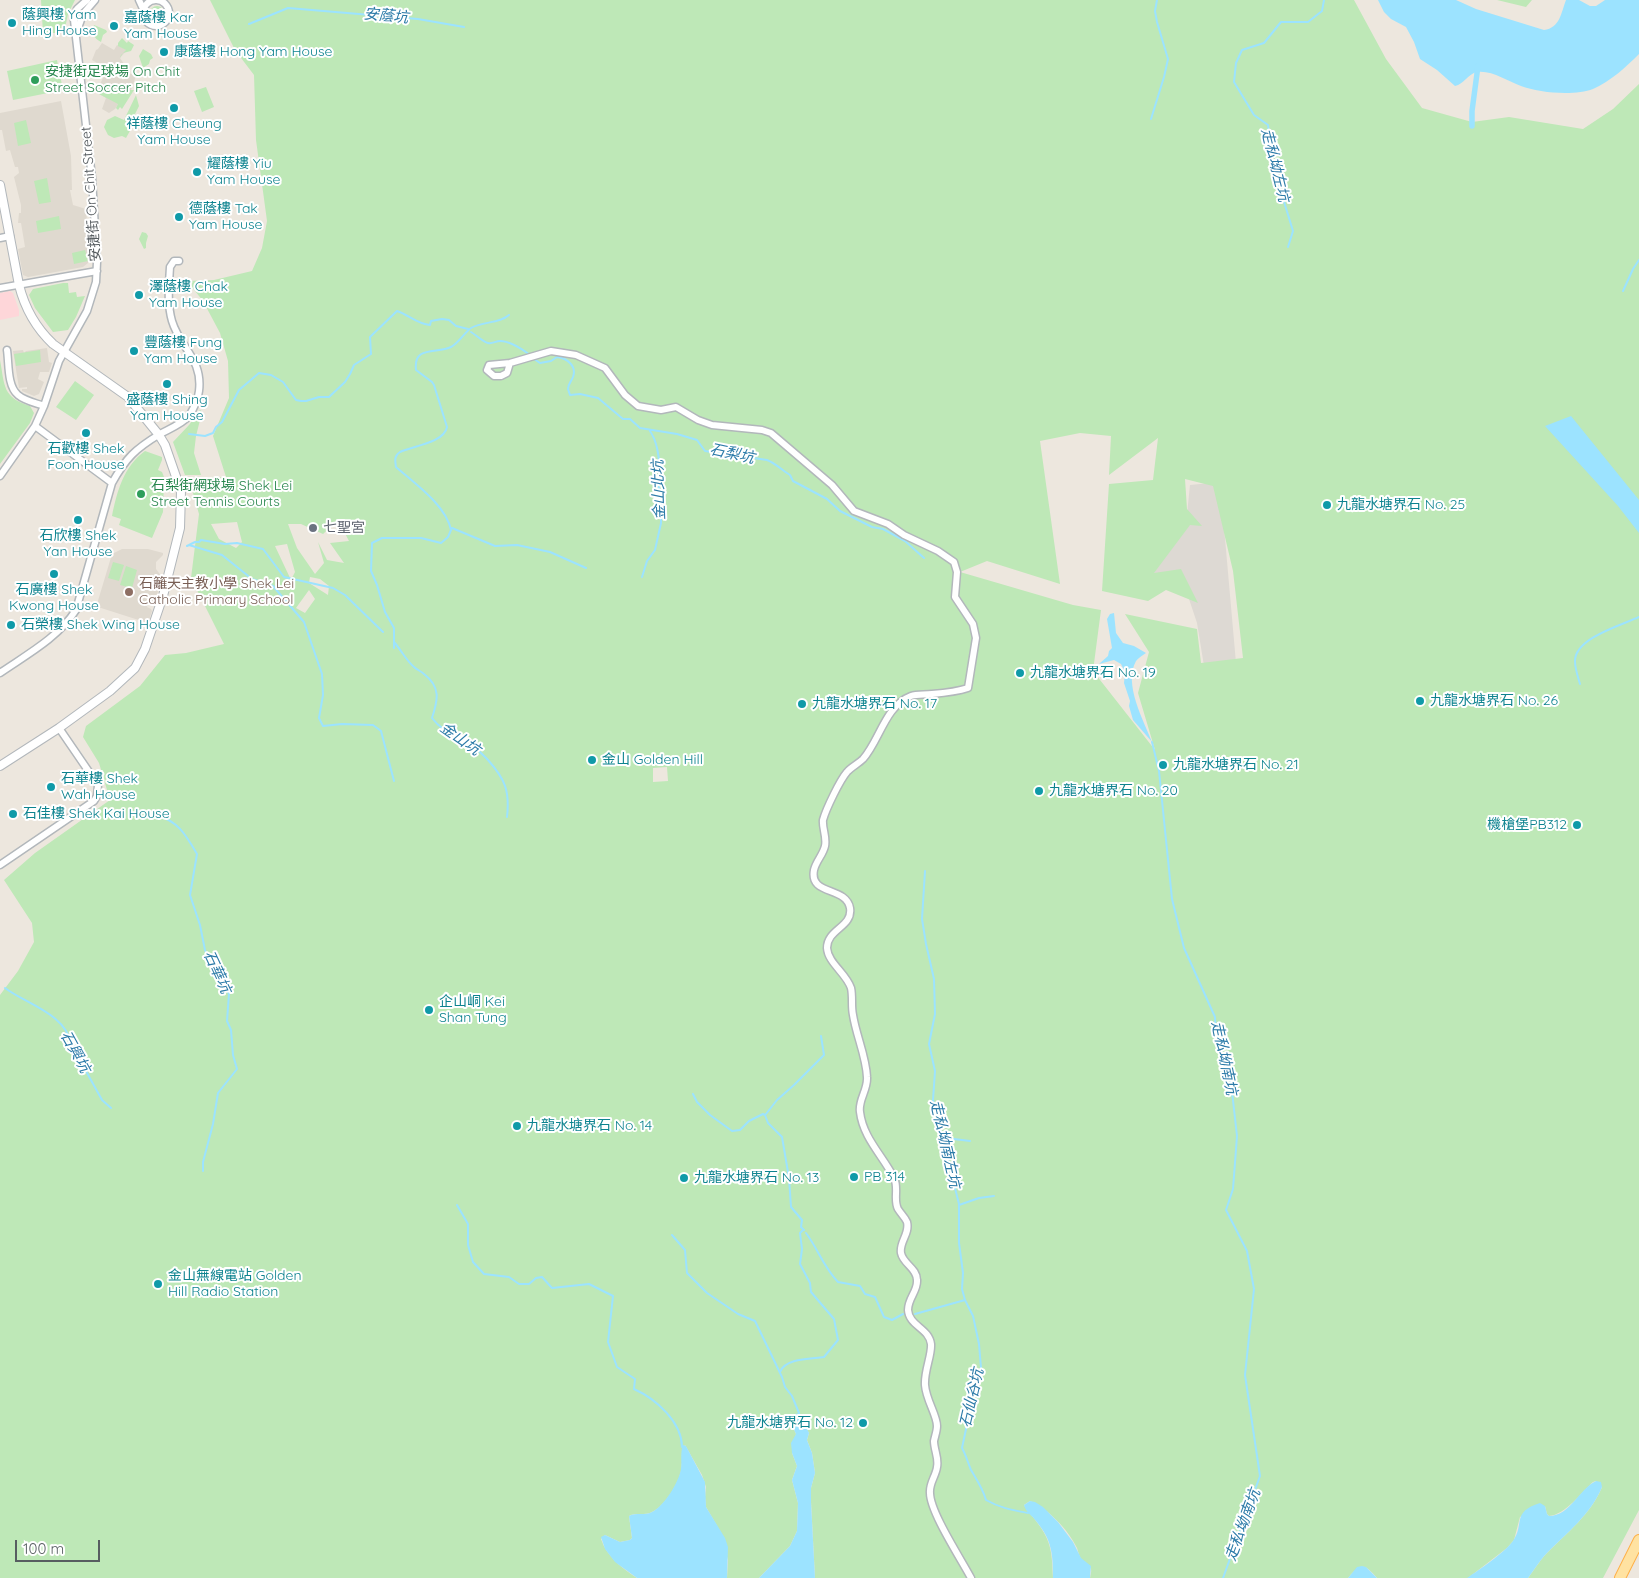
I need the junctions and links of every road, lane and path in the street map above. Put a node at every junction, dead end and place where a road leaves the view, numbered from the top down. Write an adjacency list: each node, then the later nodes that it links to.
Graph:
1 (87, 0): 6 (street, 安捷街 On Chit Street)
2 (95, 0): 6 (street, 安捷街 On Chit Street)
3 (139, 0): 5 (street)
4 (159, 0): 5 (street); 5 (street)
5 (144, 11)
6 (76, 37): 11 (street, 安捷街 On Chit Street)
7 (0, 185): 8 (street)
8 (10, 236): 9 (street); 12 (street)
9 (0, 238)
10 (179, 260): 19 (street)
11 (97, 272): 12 (street, 安捷街 On Chit Street); 15 (street)
12 (19, 285): 13 (street, 安捷街 On Chit Street); 15 (street)
13 (0, 288)
14 (7, 350): 17 (street)
15 (65, 351): 17 (street); 19 (street)
16 (510, 363): 27 (street)
17 (44, 406): 18 (street)
18 (35, 426): 20 (street); 21 (street)
19 (159, 435): 21 (street); 23 (street)
20 (0, 476)
21 (112, 483): 22 (street)
22 (0, 673)
23 (59, 728): 24 (street); 25 (street)
24 (0, 766)
25 (0, 865)
26 (1639, 1540): 28 (main road)
27 (971, 1578)
28 (1620, 1578)

